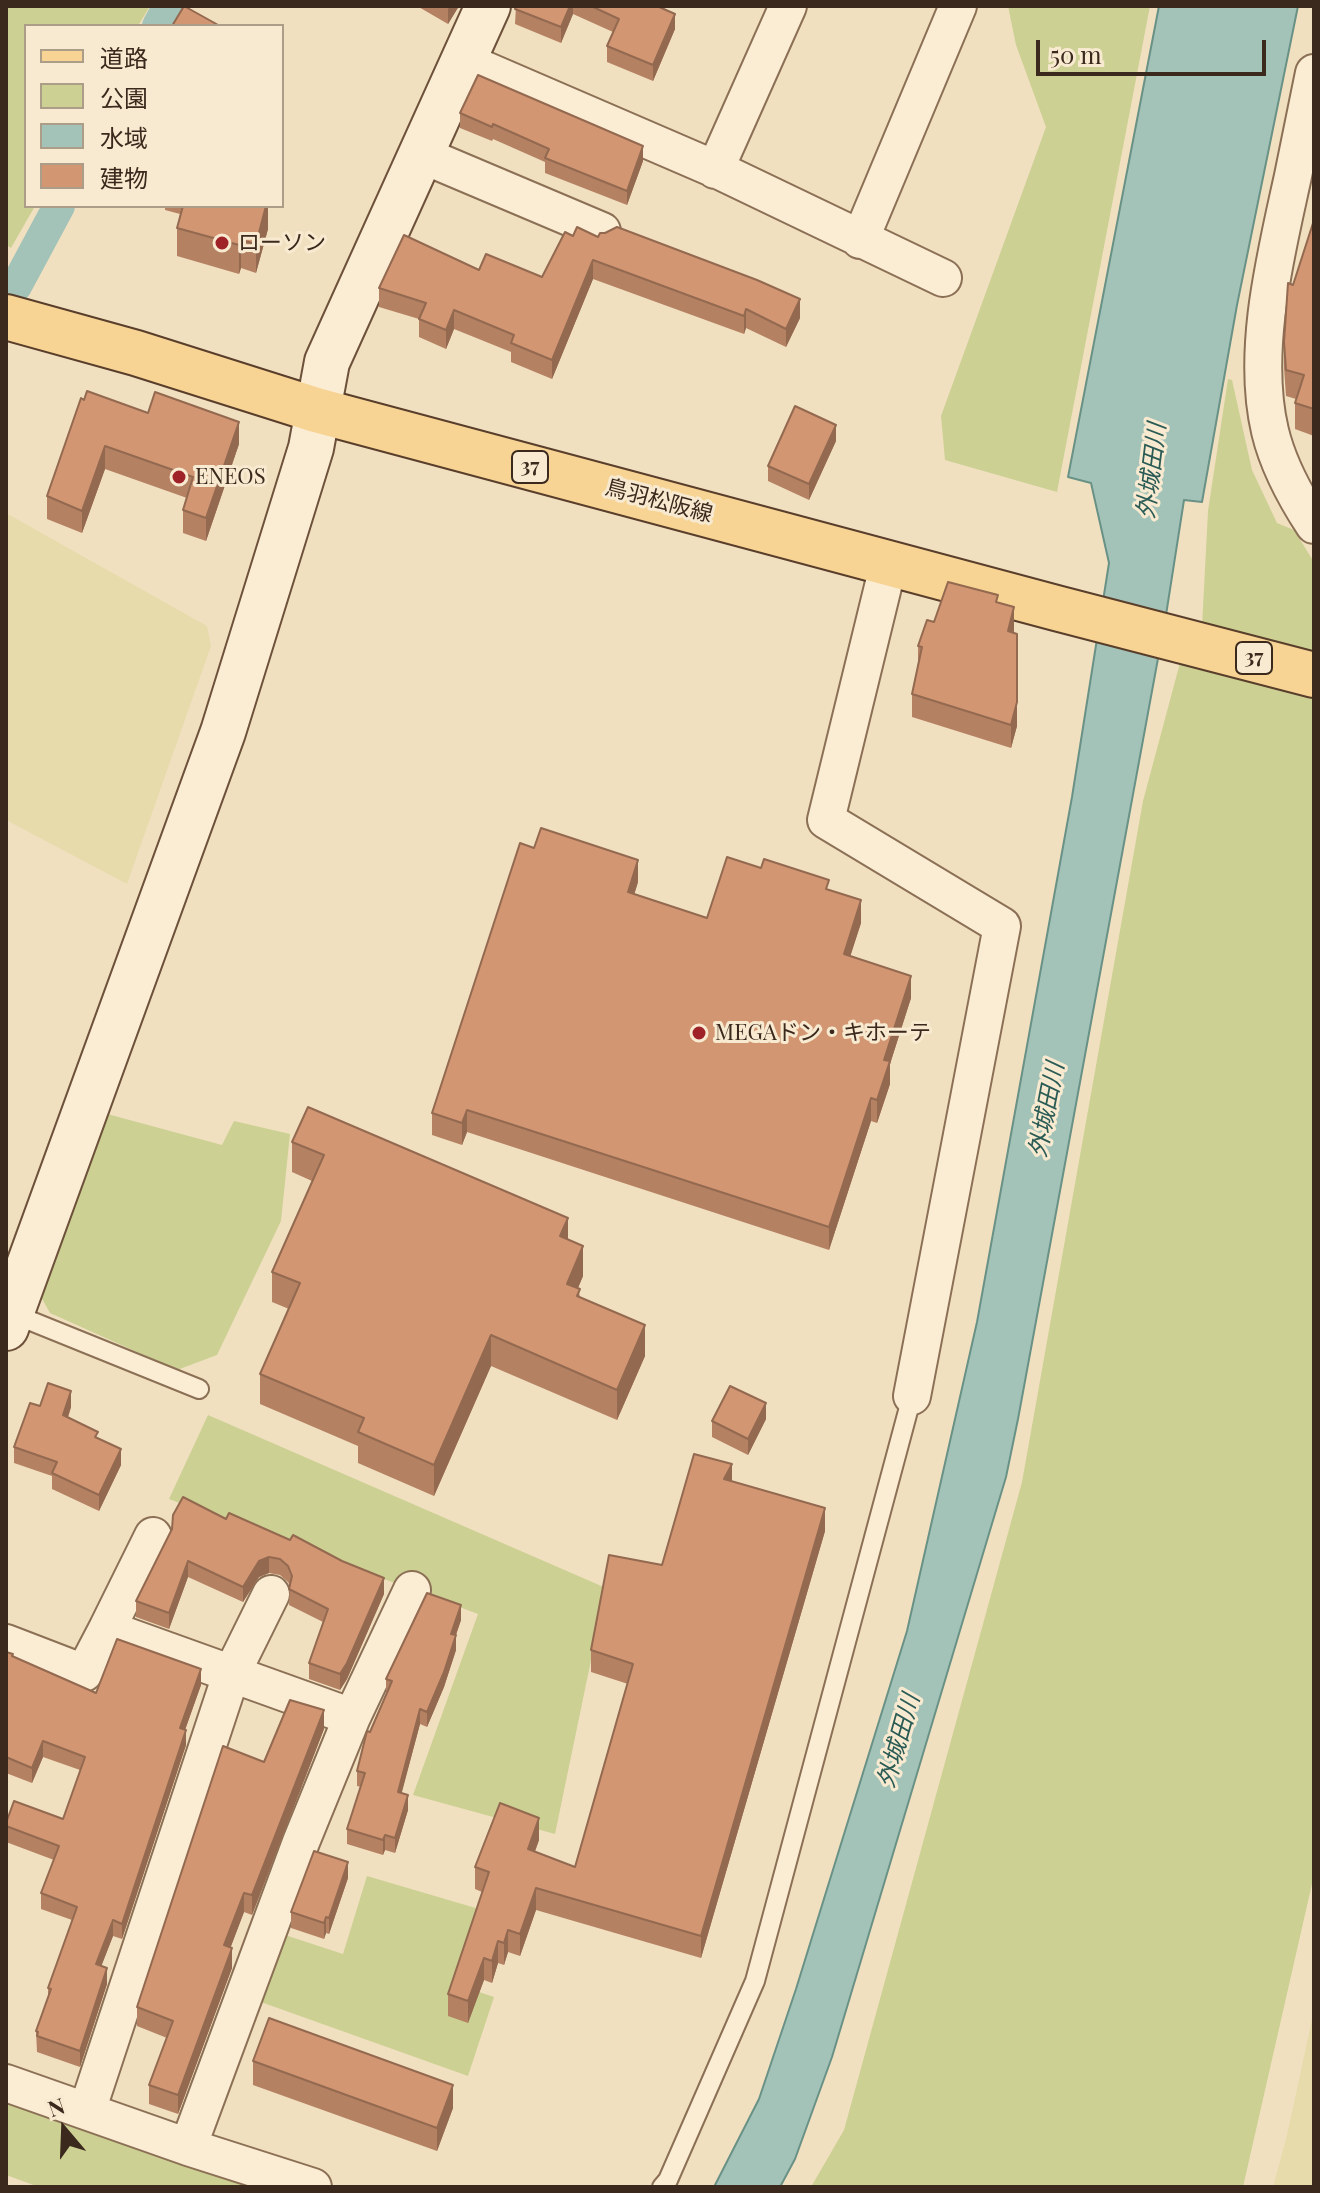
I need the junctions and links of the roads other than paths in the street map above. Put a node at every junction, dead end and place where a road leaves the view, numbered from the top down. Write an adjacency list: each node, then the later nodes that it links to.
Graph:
1 (488, 6): 4 (street)
2 (788, 6): 7 (street)
3 (958, 6): 9 (street)
4 (462, 60): 6 (street); 7 (street)
5 (1314, 73): 13 (street)
6 (420, 154): 8 (street); 12 (street)
7 (715, 170): 9 (street)
8 (602, 231)
9 (860, 240): 10 (street)
10 (943, 278)
11 (9, 322): 12 (main road, 鳥羽松阪線 / 37)
12 (316, 410): 14 (main road, 鳥羽松阪線 / 37); 16 (street)
13 (1314, 525)
14 (889, 562): 15 (main road, 鳥羽松阪線 / 37); 18 (street)
15 (1314, 675)
16 (9, 1320): 17 (lane)
17 (199, 1389)
18 (912, 1396): 30 (lane)
19 (153, 1536): 22 (street)
20 (412, 1590): 25 (street)
21 (271, 1594): 24 (street)
22 (107, 1629): 23 (street); 24 (street)
23 (6, 1643)
24 (231, 1675): 25 (street); 27 (street)
25 (352, 1717): 28 (street)
26 (6, 2083): 27 (street)
27 (87, 2111): 28 (street)
28 (188, 2147): 29 (street)
29 (313, 2187)
30 (662, 2187)

